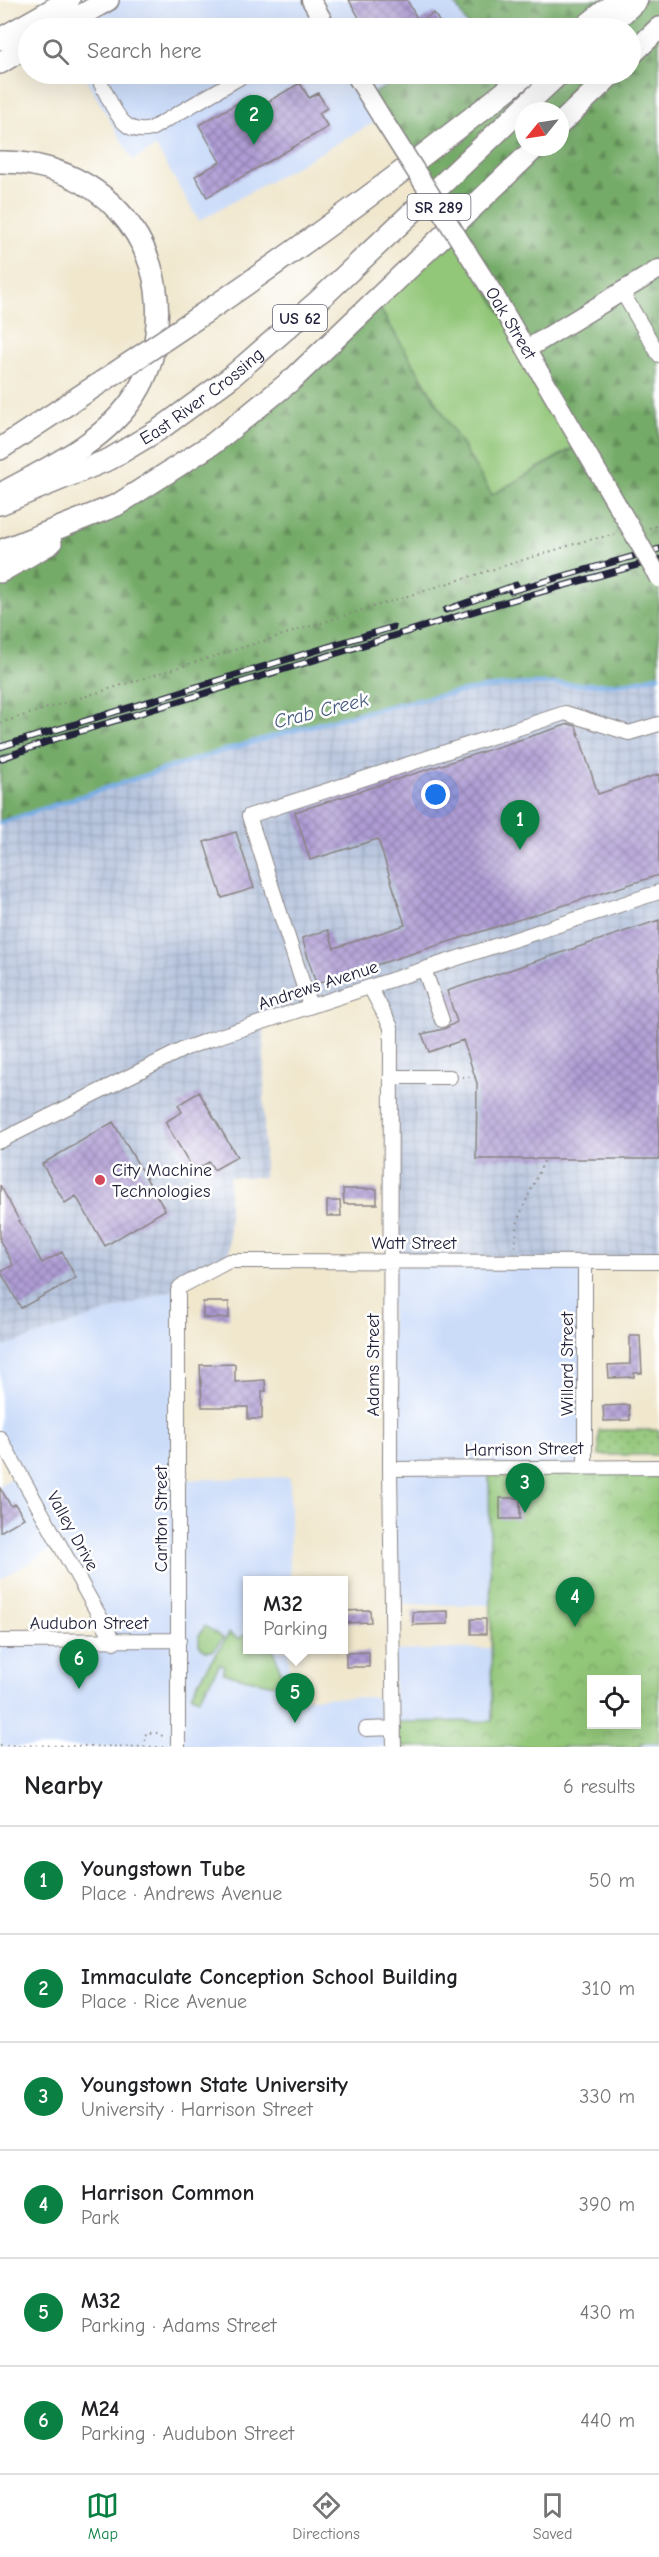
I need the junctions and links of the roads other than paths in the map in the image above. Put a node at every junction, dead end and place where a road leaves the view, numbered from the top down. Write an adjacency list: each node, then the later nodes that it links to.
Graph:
1 (69, 0): 6 (highway)
2 (108, 0): 7 (highway)
3 (310, 0): 8 (main road)
4 (618, 0): 9 (highway)
5 (637, 0): 10 (highway)
6 (37, 18)
7 (76, 18)
8 (320, 18)
9 (596, 18)
10 (618, 18)
11 (659, 28): 14 (highway)
12 (18, 29): 13 (highway)
13 (0, 39)
14 (641, 45)
15 (18, 52): 16 (highway)
16 (0, 63)
17 (101, 84): 18 (street)
18 (229, 84)
19 (361, 84): 28 (main road, Oak Street / SR 289, bridge)
20 (515, 84): 30 (highway, bridge)
21 (548, 84): 32 (highway, East River Crossing / US 62)
22 (602, 84): 23 (highway)
23 (569, 115)
24 (527, 156): 33 (highway, US 62)
25 (0, 162): 31 (highway)
26 (659, 268): 27 (main road)
27 (621, 290): 28 (main road); 29 (street)
28 (527, 349): 36 (main road, Oak Street / SR 289, bridge)
29 (659, 355)
30 (0, 449)
31 (0, 493)
32 (0, 504)
33 (117, 505): 34 (highway, US 62); 35 (highway)
34 (0, 551)
35 (0, 572)
36 (659, 578)
37 (659, 724): 41 (street)
38 (659, 892): 39 (street, Andrews Avenue)
39 (424, 969): 40 (street, Andrews Avenue); 42 (street)
40 (370, 987): 41 (street, Andrews Avenue); 43 (street, Adams Street)
41 (310, 1006): 45 (street, Andrews Avenue)
42 (442, 1020)
43 (392, 1077): 44 (street); 46 (street, Adams Street)
44 (450, 1077)
45 (0, 1141)
46 (391, 1261): 47 (street, Watt Street); 49 (street, Watt Street); 53 (street, Adams Street)
47 (585, 1262): 48 (street, Watt Street); 51 (street, Willard Street)
48 (659, 1262)
49 (178, 1291): 54 (street, Carlton Street)
50 (0, 1438): 56 (street, Valley Drive)
51 (585, 1466): 52 (street, Harrison Street); 53 (street, Harrison Street)
52 (659, 1467)
53 (390, 1469): 57 (street, Adams Street)
54 (179, 1640): 56 (street, Audubon Street); 59 (street, Carlton Street)
55 (0, 1641): 56 (street, Audubon Street)
56 (114, 1642)
57 (394, 1728): 58 (street); 60 (street, Adams Street)
58 (366, 1729)
59 (172, 1744)
60 (394, 1747)

